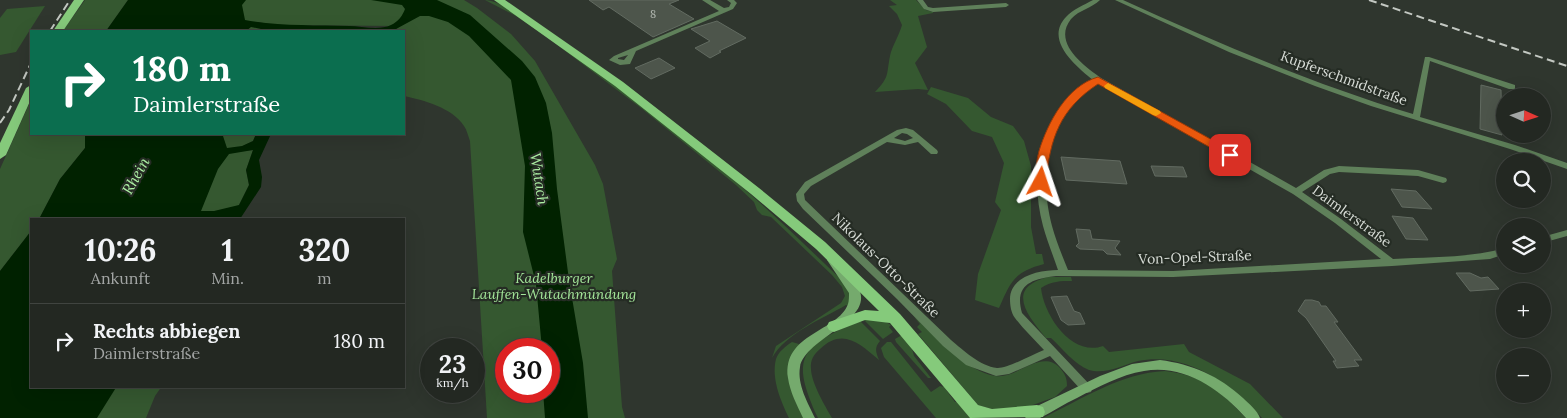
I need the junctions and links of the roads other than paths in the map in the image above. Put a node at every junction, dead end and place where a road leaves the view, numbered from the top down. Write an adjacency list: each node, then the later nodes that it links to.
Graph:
1 (80, 0): 10 (main road)
2 (499, 0): 25 (main road)
3 (705, 0): 9 (street)
4 (730, 0): 9 (street)
5 (920, 0): 8 (street)
6 (1097, 0): 12 (street, Daimlerstraße)
7 (1118, 0): 15 (street, Kupferschmidstraße)
8 (1006, 5)
9 (724, 11): 11 (street)
10 (59, 30)
11 (633, 51)
12 (1098, 80): 22 (street, Daimlerstraße); 28 (street)
13 (1512, 88): 15 (street)
14 (30, 90): 19 (main road)
15 (1416, 117): 20 (street, Kupferschmidstraße)
16 (886, 139): 17 (street); 17 (street, Nikolaus-Otto-Straße); 31 (street, Nikolaus-Otto-Straße)
17 (918, 139): 18 (street, Nikolaus-Otto-Straße)
18 (934, 152)
19 (0, 155)
20 (1567, 166)
21 (1443, 180): 22 (street, Daimlerstraße)
22 (1296, 192): 27 (street, Daimlerstraße)
23 (1567, 233): 24 (street)
24 (1551, 237)
25 (826, 250): 29 (main road); 30 (main road)
26 (1496, 254): 27 (street, Von-Opel-Straße)
27 (1392, 263): 28 (street, Von-Opel-Straße)
28 (1064, 273): 31 (street, Von-Opel-Straße)
29 (834, 326): 30 (main road); 35 (main road)
30 (903, 327): 33 (main road)
31 (1051, 351): 32 (street, Von-Opel-Straße)
32 (1087, 389): 34 (main road); 36 (main road)
33 (976, 414): 34 (main road)
34 (1034, 415)
35 (809, 418)
36 (1254, 418)

